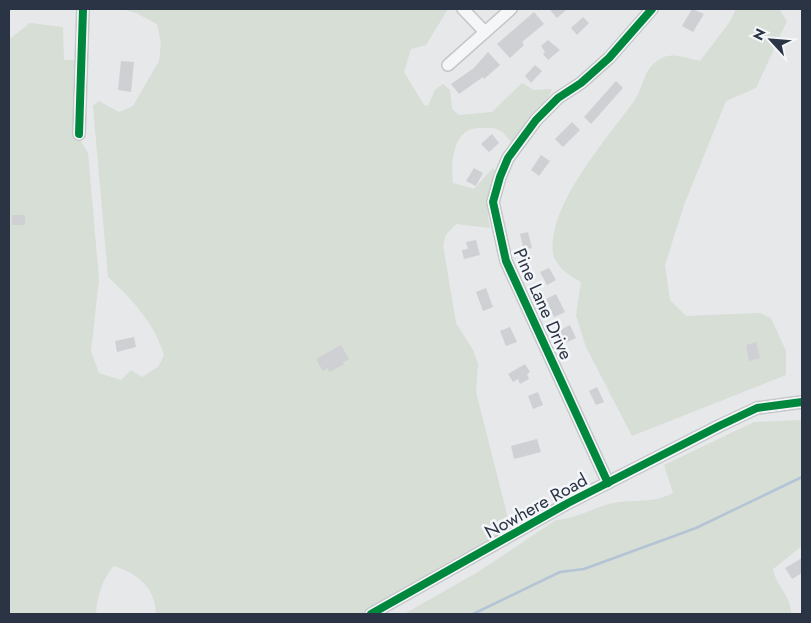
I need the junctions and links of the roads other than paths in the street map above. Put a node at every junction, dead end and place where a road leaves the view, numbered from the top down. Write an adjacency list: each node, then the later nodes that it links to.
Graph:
1 (83, 9): 7 (street)
2 (463, 9): 5 (street)
3 (510, 9): 5 (street)
4 (652, 9): 9 (street, Pine Lane Drive)
5 (485, 32): 6 (street)
6 (448, 65)
7 (78, 134)
8 (802, 402): 9 (street, Nowhere Road)
9 (608, 484): 10 (street, Nowhere Road)
10 (371, 614)

